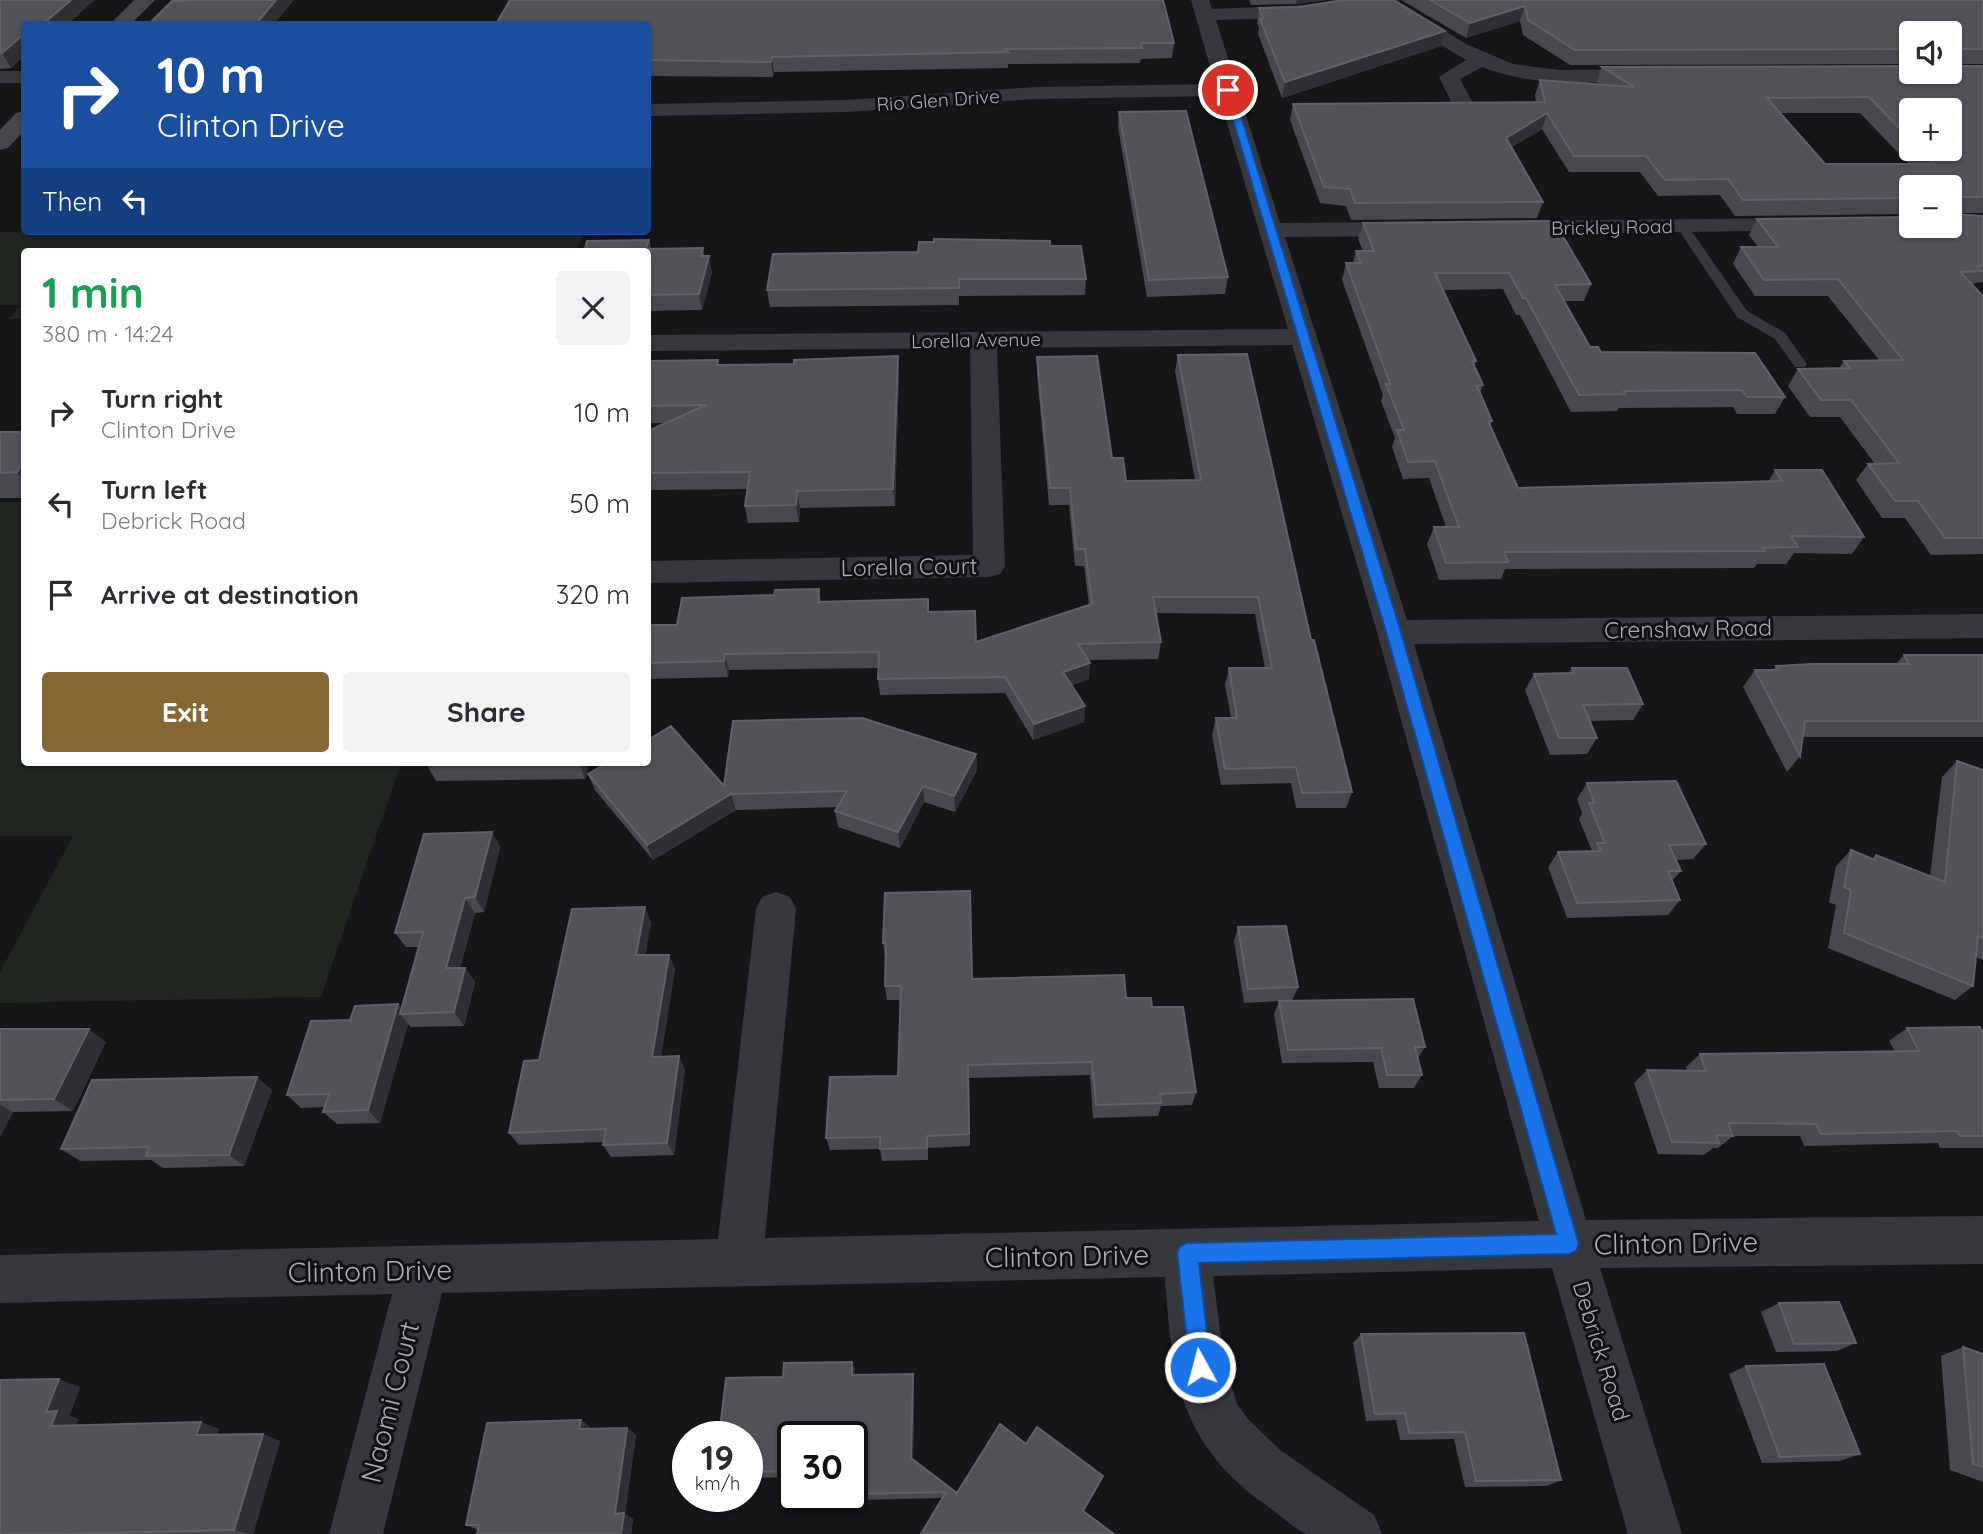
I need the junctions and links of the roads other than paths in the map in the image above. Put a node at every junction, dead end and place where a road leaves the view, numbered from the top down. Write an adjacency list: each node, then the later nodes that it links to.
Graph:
1 (145, 0): 5 (main road)
2 (1378, 1): 6 (street)
3 (1202, 8): 4 (street); 10 (street, Debrick Road)
4 (1324, 9)
5 (123, 21)
6 (1482, 59): 7 (street); 11 (street)
7 (1663, 75)
8 (21, 76): 9 (street)
9 (0, 77)
10 (1228, 90): 12 (street, Rio Glen Drive); 19 (street, Debrick Road)
11 (1464, 107)
12 (651, 110)
13 (21, 121): 14 (main road)
14 (0, 143)
15 (1830, 225): 16 (street, Brickley Road)
16 (1682, 226): 18 (street, Brickley Road); 23 (lane)
17 (1434, 228): 19 (street)
18 (1489, 228)
19 (1271, 230): 20 (street, Debrick Road)
20 (1304, 337): 21 (street, Lorella Avenue); 26 (street, Debrick Road)
21 (982, 340): 22 (street, Lorella Avenue); 24 (street, Lorella Court)
22 (651, 343)
23 (1800, 364)
24 (651, 572)
25 (1983, 626): 26 (street, Crenshaw Road)
26 (1394, 632): 29 (street, Debrick Road)
27 (776, 909): 31 (street)
28 (1983, 1240): 29 (street, Clinton Drive)
29 (1569, 1244): 30 (street, Clinton Drive); 36 (street, Debrick Road)
30 (1187, 1253): 31 (street, Clinton Drive); 35 (street)
31 (739, 1262): 32 (street, Clinton Drive)
32 (423, 1270): 33 (street, Clinton Drive); 34 (street, Naomi Court)
33 (0, 1279)
34 (356, 1534)
35 (1355, 1534)
36 (1655, 1534)

